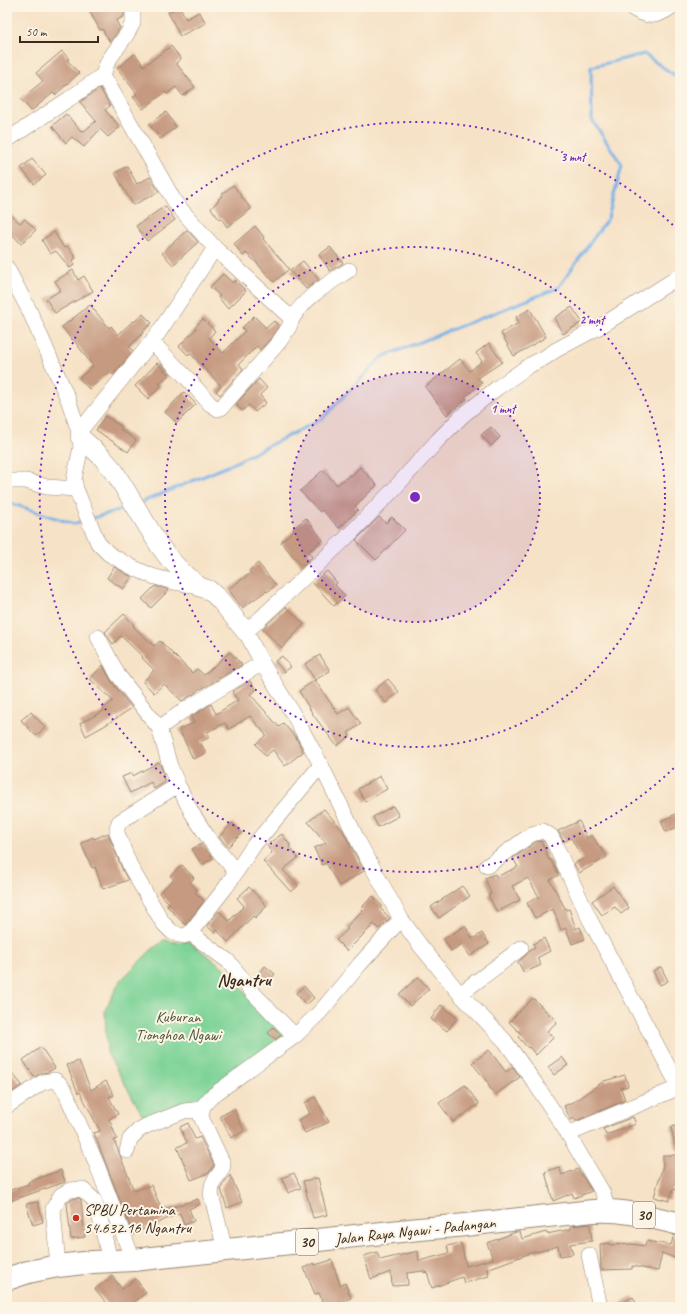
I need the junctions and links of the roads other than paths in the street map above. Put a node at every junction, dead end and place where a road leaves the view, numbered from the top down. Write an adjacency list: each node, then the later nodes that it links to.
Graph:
1 (133, 7): 4 (street)
2 (630, 7): 3 (street)
3 (670, 7)
4 (104, 75): 5 (street); 6 (street)
5 (7, 140)
6 (215, 248): 10 (street); 11 (street)
7 (7, 268): 12 (street)
8 (348, 270): 10 (street)
9 (680, 276): 16 (street)
10 (292, 319): 11 (street)
11 (152, 342): 12 (street)
12 (80, 434): 14 (street); 15 (main road)
13 (7, 481): 14 (street)
14 (77, 494): 15 (street)
15 (200, 587): 16 (main road)
16 (246, 632): 18 (street)
17 (98, 637): 19 (street)
18 (262, 663): 19 (street); 20 (street)
19 (159, 728): 21 (street)
20 (321, 765): 23 (street); 24 (street)
21 (178, 785): 23 (street); 25 (street)
22 (487, 866): 29 (street)
23 (236, 872): 25 (street)
24 (401, 919): 27 (street); 28 (street)
25 (190, 933): 28 (street)
26 (522, 948): 27 (street)
27 (460, 994): 32 (street)
28 (295, 1036): 31 (street)
29 (679, 1087): 32 (street)
30 (7, 1106): 38 (street)
31 (202, 1109): 33 (street); 36 (street)
32 (568, 1134): 34 (street)
33 (127, 1151)
34 (608, 1210): 35 (highway, Jalan Raya Ngawi - Padangan / 30); 36 (highway, Jalan Raya Ngawi - Padangan / 30)
35 (680, 1224)
36 (225, 1250): 38 (highway, Jalan Raya Ngawi - Padangan / 30)
37 (589, 1255): 42 (street)
38 (133, 1260): 39 (highway, Jalan Raya Ngawi - Padangan / 30)
39 (110, 1261): 40 (highway, Jalan Raya Ngawi - Padangan / 30); 40 (street)
40 (58, 1266): 41 (highway, Jalan Raya Ngawi - Padangan / 30)
41 (7, 1280)
42 (600, 1307)

